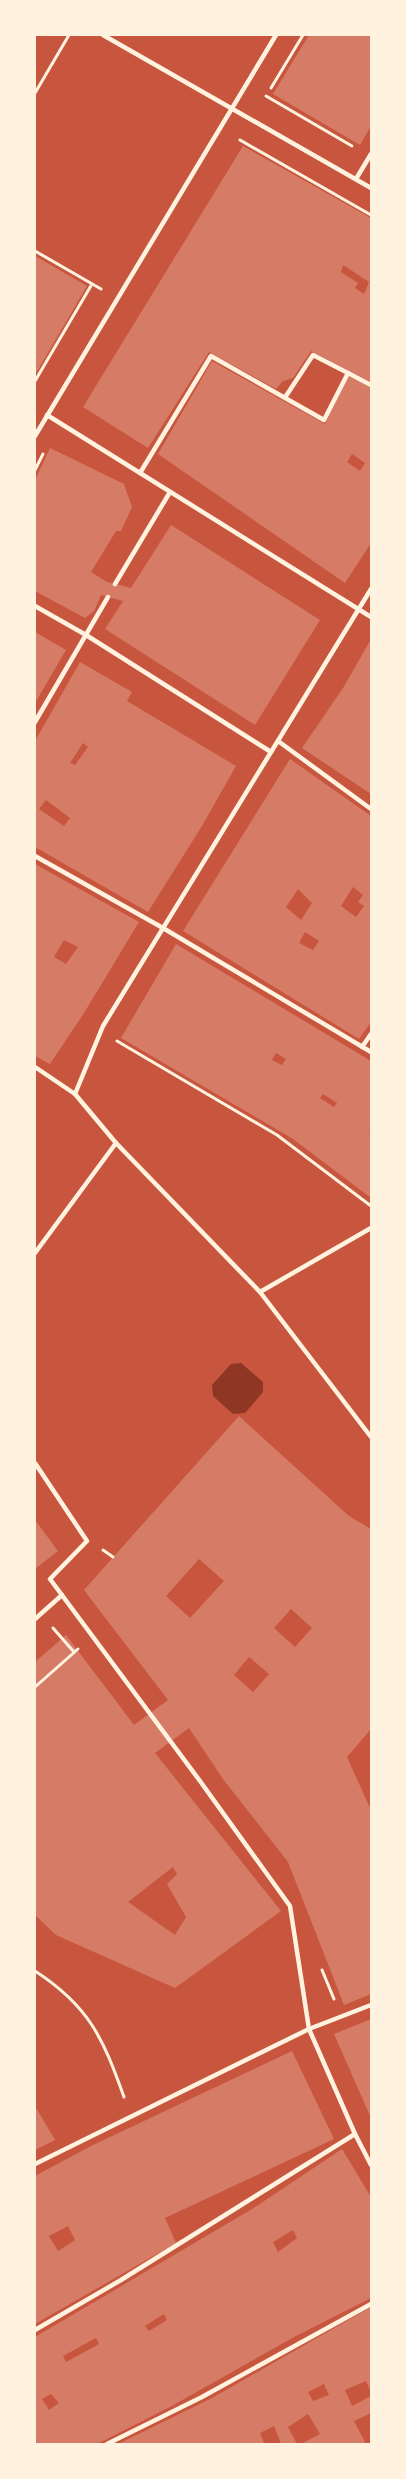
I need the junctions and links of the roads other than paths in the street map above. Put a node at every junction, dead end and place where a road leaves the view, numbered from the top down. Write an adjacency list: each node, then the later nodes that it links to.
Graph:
1 (103, 35): 3 (street)
2 (276, 35): 3 (street)
3 (232, 109): 5 (street); 10 (street)
4 (370, 155): 5 (street)
5 (356, 179): 6 (street)
6 (371, 188)
7 (348, 373): 8 (street); 9 (street); 9 (street)
8 (371, 385)
9 (286, 396): 12 (street)
10 (47, 415): 11 (street); 12 (street)
11 (35, 436)
12 (140, 473): 13 (street)
13 (170, 492): 14 (street); 18 (street)
14 (115, 584)
15 (371, 589): 18 (street)
16 (108, 597): 20 (street)
17 (35, 606): 20 (street)
18 (358, 610): 19 (street); 22 (street)
19 (371, 617)
20 (86, 635): 21 (street); 23 (street)
21 (35, 722)
22 (278, 741): 23 (street); 24 (street)
23 (271, 752): 26 (street)
24 (371, 809)
25 (35, 856): 26 (street)
26 (163, 928): 28 (street); 31 (street)
27 (371, 1034): 28 (street)
28 (362, 1047): 29 (street)
29 (371, 1052)
30 (35, 1067): 31 (street)
31 (75, 1094): 32 (street)
32 (116, 1143): 34 (street); 35 (street)
33 (371, 1228): 35 (street)
34 (35, 1253)
35 (260, 1292): 36 (street)
36 (371, 1437)
37 (35, 1464): 38 (street)
38 (62, 1595): 39 (street); 41 (street)
39 (35, 1619)
40 (371, 2005): 41 (street)
41 (308, 2029): 42 (street); 43 (street)
42 (355, 2134): 44 (street); 46 (street)
43 (35, 2164)
44 (371, 2166)
45 (371, 2304): 47 (street)
46 (35, 2330)
47 (107, 2444)

